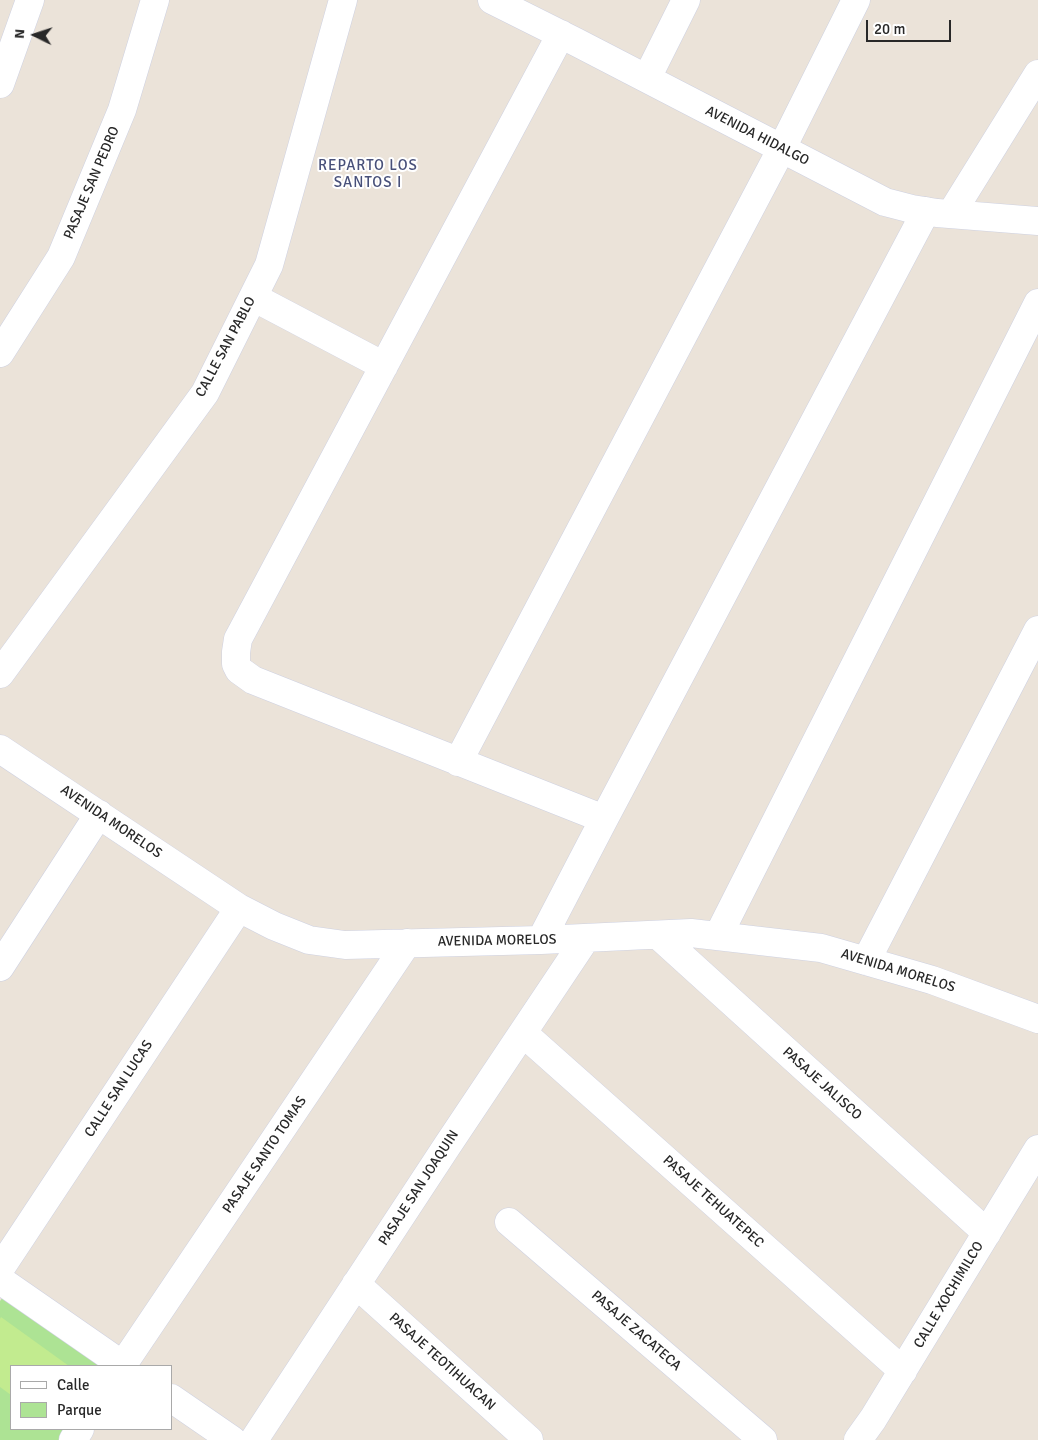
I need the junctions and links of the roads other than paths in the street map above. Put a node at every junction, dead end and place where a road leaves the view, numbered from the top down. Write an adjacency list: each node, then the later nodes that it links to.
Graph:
1 (30, 0): 10 (street)
2 (155, 0): 16 (street, PASAJE SAN PEDRO)
3 (343, 0): 14 (street, CALLE SAN PABLO)
4 (686, 0): 9 (street)
5 (856, 0): 11 (street)
6 (505, 3): 7 (street, AVENIDA HIDALGO)
7 (561, 34): 9 (street, AVENIDA HIDALGO); 17 (street)
8 (1038, 74): 12 (street)
9 (647, 78): 11 (street, AVENIDA HIDALGO)
10 (0, 84)
11 (782, 148): 12 (street, AVENIDA HIDALGO); 21 (street)
12 (938, 213): 13 (street, AVENIDA HIDALGO); 23 (street)
13 (1038, 221)
14 (253, 297): 17 (street); 19 (street, CALLE SAN PABLO)
15 (1038, 303): 26 (street)
16 (0, 353)
17 (384, 366): 21 (street)
18 (1038, 630): 30 (street)
19 (0, 674)
20 (0, 749): 22 (street, AVENIDA MORELOS)
21 (458, 762): 23 (street)
22 (99, 814): 24 (street, AVENIDA MORELOS); 31 (street)
23 (604, 818): 28 (street)
24 (239, 908): 29 (street, AVENIDA MORELOS); 37 (street, CALLE SAN LUCAS)
25 (658, 935): 26 (street, AVENIDA MORELOS); 27 (street, AVENIDA MORELOS); 36 (street, PASAJE JALISCO)
26 (718, 936): 30 (street, AVENIDA MORELOS)
27 (586, 938): 28 (street, AVENIDA MORELOS); 33 (street, PASAJE SAN JOAQUIN)
28 (541, 940): 29 (street, AVENIDA MORELOS)
29 (407, 943): 41 (street, PASAJE SANTO TOMAS)
30 (866, 961): 32 (street, AVENIDA MORELOS)
31 (0, 967)
32 (1038, 1019)
33 (522, 1033): 39 (street, PASAJE SAN JOAQUIN); 42 (street, PASAJE TEHUATEPEC)
34 (1038, 1149): 36 (street, CALLE XOCHIMILCO)
35 (509, 1222): 47 (street, PASAJE ZACATECA)
36 (987, 1233): 42 (street, CALLE XOCHIMILCO)
37 (0, 1269)
38 (0, 1280): 40 (street)
39 (356, 1284): 45 (street, PASAJE SAN JOAQUIN); 46 (street, PASAJE TEOTIHUACAN)
40 (122, 1365)
41 (124, 1365)
42 (903, 1371): 48 (street, CALLE XOCHIMILCO)
43 (172, 1399): 44 (street)
44 (232, 1440)
45 (254, 1440)
46 (529, 1440)
47 (763, 1440)
48 (858, 1440)

